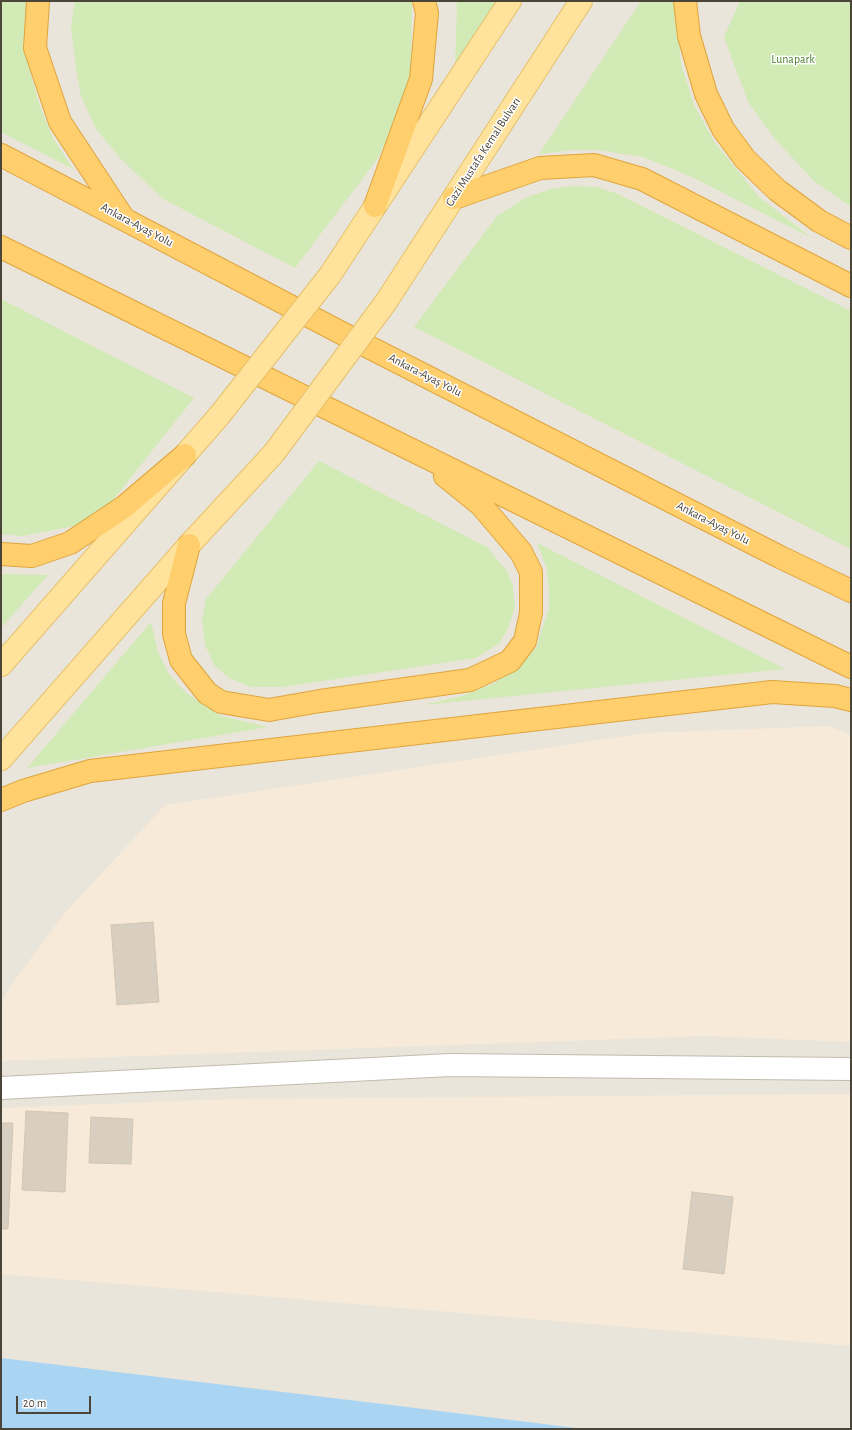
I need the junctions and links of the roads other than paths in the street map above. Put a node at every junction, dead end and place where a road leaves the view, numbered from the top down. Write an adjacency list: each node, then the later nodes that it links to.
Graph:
1 (38, 1): 9 (highway)
2 (424, 1): 8 (highway)
3 (510, 1): 8 (main road)
4 (581, 1): 7 (main road, Gazi Mustafa Kemal Bulvarı)
5 (685, 1): 10 (highway)
6 (1, 155): 9 (highway, Ankara-Ayaş Yolu)
7 (454, 198): 14 (highway); 17 (main road, Gazi Mustafa Kemal Bulvarı, bridge)
8 (376, 206): 16 (main road, bridge)
9 (122, 217): 19 (highway, Ankara-Ayaş Yolu)
10 (851, 238)
11 (1, 246): 13 (highway)
12 (1, 257): 13 (highway)
13 (76, 283): 15 (highway)
14 (851, 286)
15 (411, 449): 17 (highway); 23 (highway)
16 (186, 454): 18 (highway); 22 (main road)
17 (189, 545): 25 (main road, Gazi Mustafa Kemal Bulvarı)
18 (1, 554)
19 (780, 557): 20 (highway); 21 (highway, Ankara-Ayaş Yolu)
20 (851, 577)
21 (851, 591)
22 (1, 664)
23 (851, 667)
24 (851, 700): 26 (highway)
25 (1, 759)
26 (1, 800)
27 (851, 1070): 28 (street)
28 (1, 1088)

